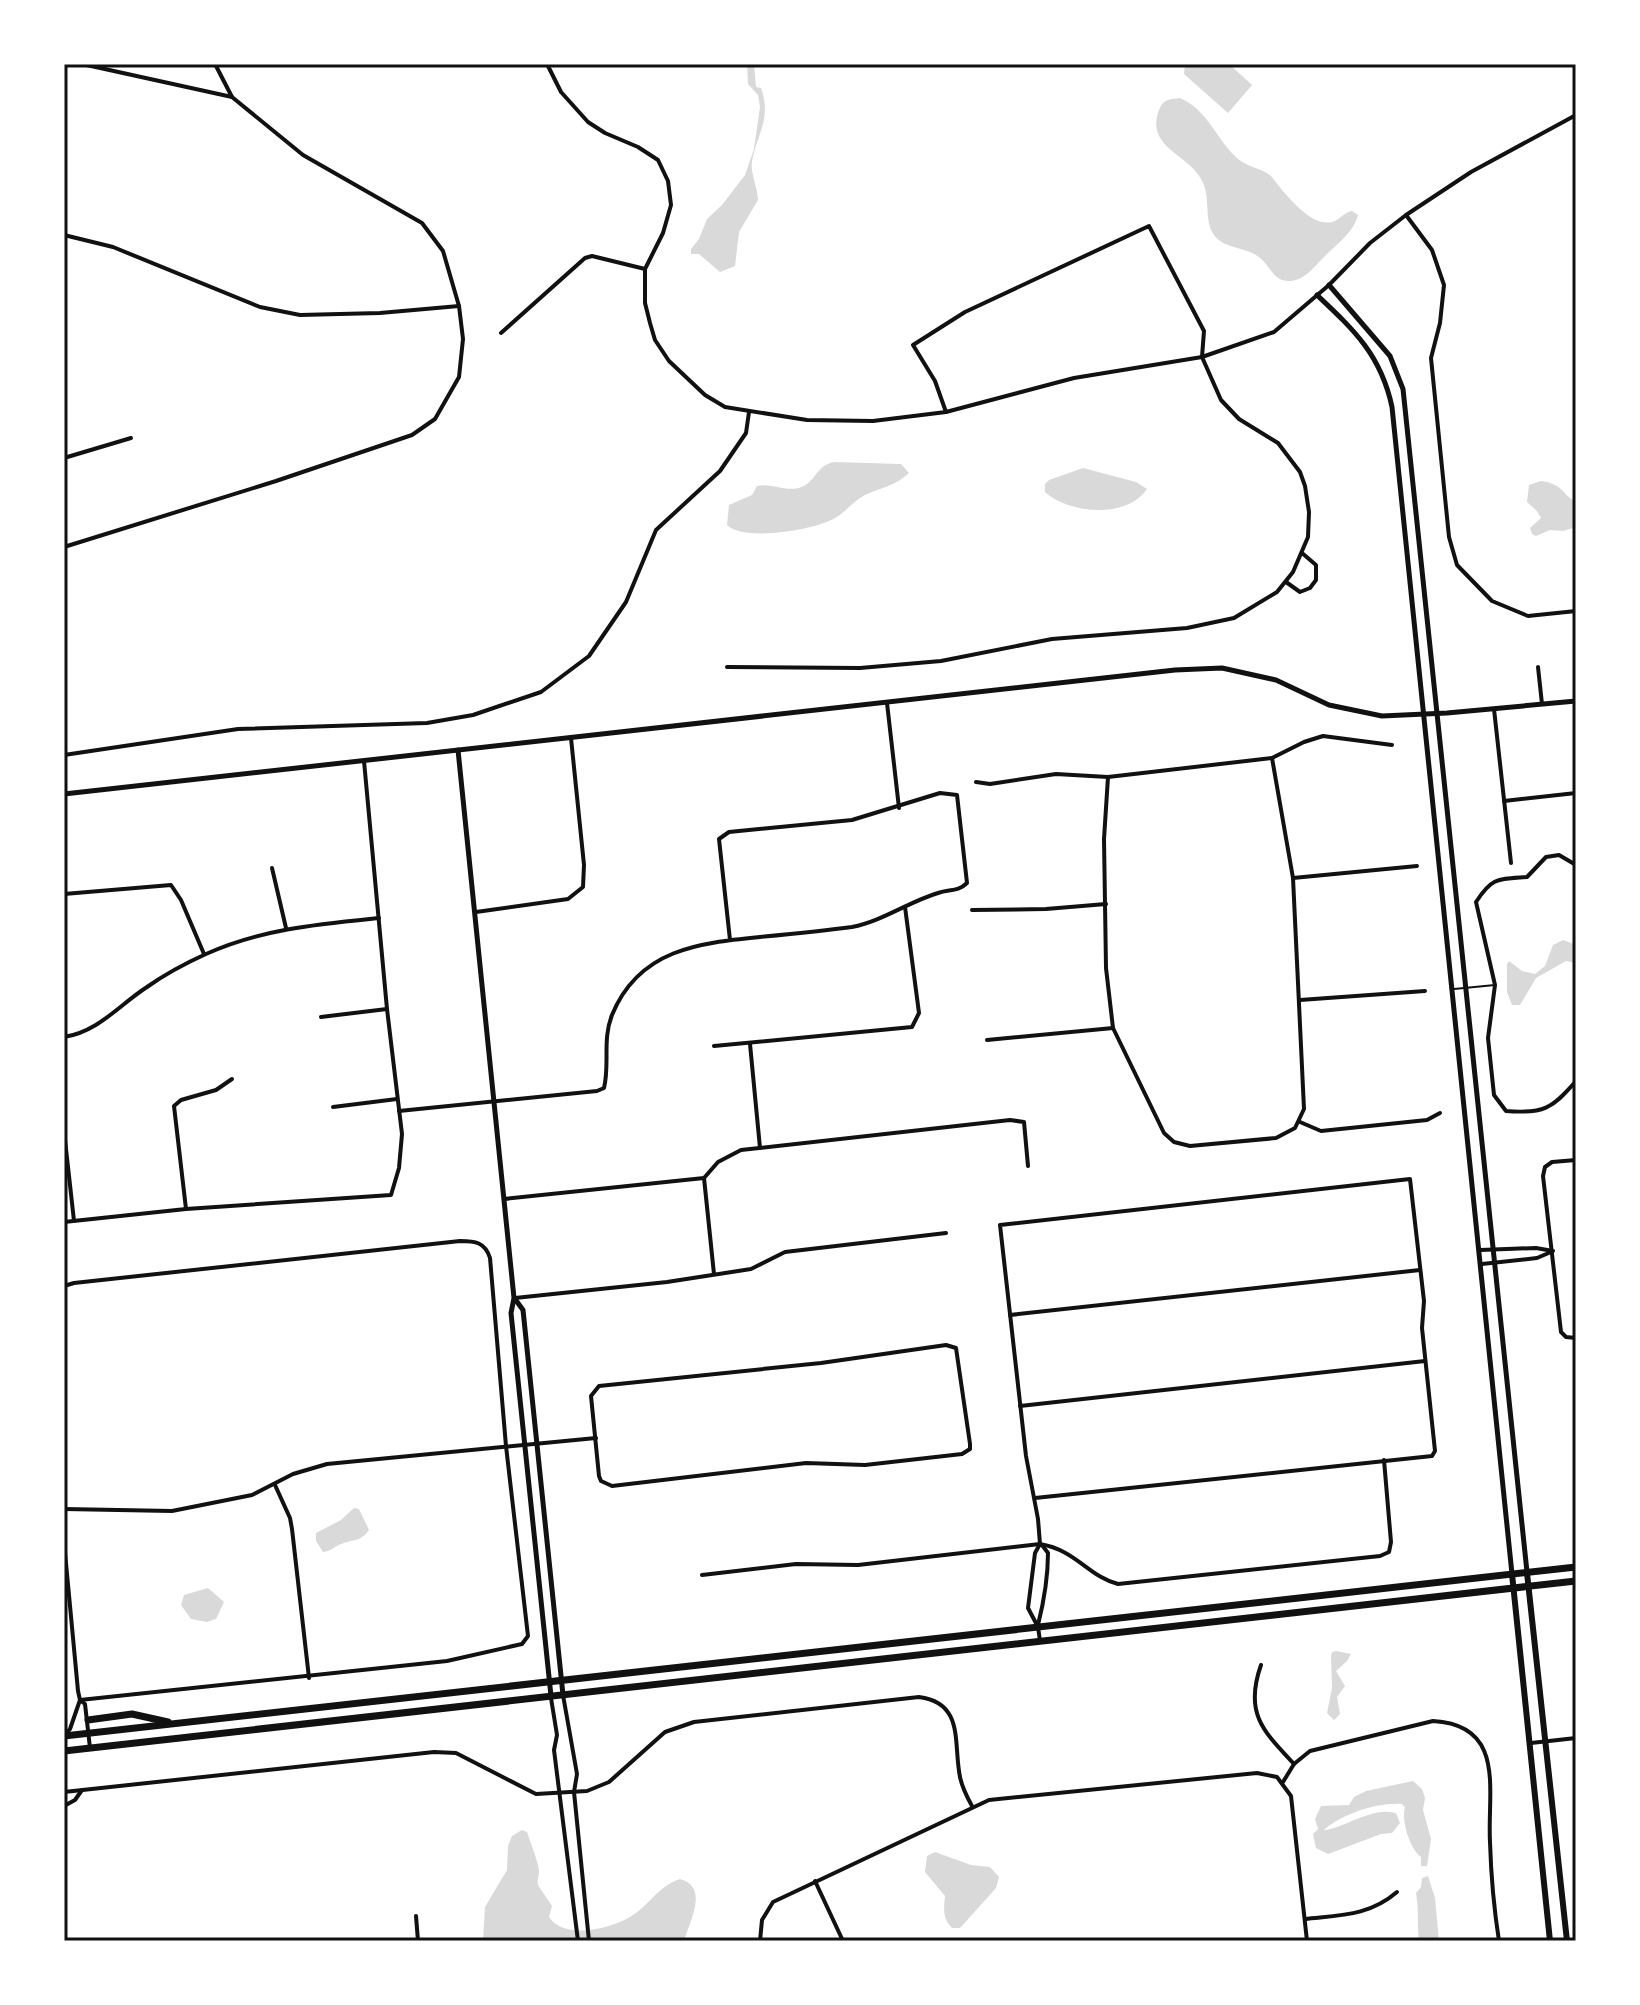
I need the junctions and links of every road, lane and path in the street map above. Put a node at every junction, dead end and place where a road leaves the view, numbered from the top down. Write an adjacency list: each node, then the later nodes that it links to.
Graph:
1 (82, 64): 4 (street)
2 (215, 64): 4 (street)
3 (547, 64): 8 (street)
4 (232, 97): 11 (street)
5 (1576, 115): 6 (street)
6 (1406, 215): 9 (street); 21 (street)
7 (64, 235): 11 (street)
8 (645, 269): 12 (street); 14 (street)
9 (1329, 285): 10 (street); 28 (street)
10 (1317, 295): 13 (street); 29 (street)
11 (459, 306): 18 (street)
12 (501, 333)
13 (1202, 357): 15 (street); 15 (street); 19 (street)
14 (749, 412): 15 (street); 33 (street)
15 (946, 412)
16 (131, 438): 17 (street)
17 (64, 458)
18 (64, 547)
19 (1302, 553): 20 (street); 20 (street)
20 (1286, 582): 22 (street)
21 (1576, 611)
22 (727, 667)
23 (1538, 667): 26 (street)
24 (1576, 701): 26 (street)
25 (887, 703): 29 (street); 30 (street); 41 (street)
26 (1542, 704): 27 (street)
27 (1494, 709): 28 (street); 40 (street)
28 (1438, 714): 29 (street); 57 (street)
29 (1424, 715): 58 (street)
30 (571, 738): 32 (street); 51 (street)
31 (1392, 745): 34 (street)
32 (458, 750): 35 (street); 51 (street)
33 (64, 755)
34 (1272, 758): 36 (street); 46 (street)
35 (364, 761): 39 (street); 52 (street)
36 (1108, 777): 37 (street); 48 (street)
37 (976, 782)
38 (1576, 793): 40 (street)
39 (64, 794)
40 (1504, 801): 42 (street)
41 (899, 808): 49 (street); 54 (street)
42 (1511, 863)
43 (1576, 865): 56 (street)
44 (1417, 866): 46 (street)
45 (272, 868): 53 (street)
46 (1293, 878): 60 (street)
47 (64, 894): 55 (street)
48 (1106, 904): 50 (street); 63 (street)
49 (905, 907): 54 (street); 66 (street)
50 (972, 910)
51 (476, 912): 71 (street)
52 (379, 918): 53 (street); 61 (street)
53 (286, 928): 55 (street)
54 (730, 940): 71 (street)
55 (204, 954): 64 (street)
56 (1495, 985): 57 (lane); 69 (street)
57 (1465, 988): 58 (lane); 87 (street)
58 (1453, 989): 86 (street)
59 (1425, 991): 60 (street)
60 (1300, 1000): 75 (street)
61 (387, 1009): 62 (street); 70 (street)
62 (321, 1017)
63 (1113, 1028): 65 (street); 75 (street)
64 (64, 1037)
65 (987, 1040)
66 (750, 1044): 67 (street); 77 (street)
67 (714, 1046)
68 (232, 1079): 82 (street)
69 (1576, 1081)
70 (397, 1099): 72 (street); 73 (street)
71 (496, 1101): 73 (street); 81 (street)
72 (333, 1107)
73 (399, 1111): 82 (street)
74 (1440, 1113): 75 (street)
75 (1300, 1122)
76 (64, 1131): 83 (street)
77 (760, 1148): 79 (street); 80 (street)
78 (1576, 1160): 88 (street)
79 (1028, 1166)
80 (704, 1178): 81 (street); 92 (street)
81 (504, 1199): 94 (street)
82 (186, 1209): 83 (street)
83 (74, 1221): 84 (street)
84 (64, 1222)
85 (946, 1233): 92 (street)
86 (1480, 1250): 87 (street); 90 (street)
87 (1494, 1250): 88 (street); 89 (street)
88 (1553, 1251): 89 (street); 96 (street)
89 (1495, 1262): 90 (street); 110 (street)
90 (1482, 1264): 111 (street)
91 (1420, 1270): 95 (street); 95 (street); 97 (street)
92 (714, 1274): 94 (street)
93 (64, 1286): 102 (street)
94 (514, 1298): 100 (street); 101 (street)
95 (1010, 1315): 98 (street)
96 (1576, 1338)
97 (1425, 1361): 98 (street); 103 (street)
98 (1020, 1406): 105 (street)
99 (596, 1438): 99 (street); 100 (street)
100 (537, 1443): 101 (street); 120 (street)
101 (525, 1444): 102 (street); 121 (street)
102 (506, 1446): 104 (street); 119 (street)
103 (1384, 1460): 105 (street); 108 (street)
104 (274, 1484): 106 (street); 119 (street)
105 (1035, 1498): 108 (street)
106 (64, 1509)
107 (64, 1542): 124 (street)
108 (1040, 1544): 112 (street); 116 (street); 116 (street)
109 (1576, 1567): 110 (main road)
110 (1527, 1573): 111 (main road); 114 (main road)
111 (1512, 1574): 115 (main road); 116 (main road)
112 (702, 1575)
113 (1576, 1581): 114 (main road)
114 (1529, 1587): 115 (main road); 130 (main road)
115 (1514, 1589): 117 (main road); 131 (main road)
116 (1038, 1627): 117 (street); 120 (main road)
117 (1040, 1641): 122 (main road)
118 (1261, 1665): 134 (street)
119 (309, 1678): 124 (street)
120 (562, 1681): 121 (main road); 122 (street)
121 (549, 1682): 123 (street); 126 (main road)
122 (563, 1695): 123 (main road); 138 (street)
123 (551, 1697): 132 (main road); 139 (street)
124 (80, 1700): 125 (street); 128 (street)
125 (88, 1720): 126 (main road); 127 (street)
126 (178, 1724): 127 (main road)
127 (89, 1734): 128 (main road); 132 (street)
128 (64, 1736)
129 (1576, 1738): 130 (street)
130 (1546, 1742): 131 (street); 154 (main road)
131 (1529, 1743): 153 (main road)
132 (90, 1748): 133 (main road)
133 (64, 1751)
134 (1294, 1764): 135 (street); 152 (street)
135 (1283, 1782): 141 (street); 145 (street)
136 (82, 1790): 137 (street); 139 (street); 140 (street)
137 (64, 1792)
138 (574, 1792): 139 (street); 141 (street); 148 (street)
139 (560, 1794): 147 (street)
140 (64, 1806)
141 (972, 1806): 142 (street)
142 (815, 1881): 149 (street); 150 (street)
143 (1397, 1892): 145 (street)
144 (416, 1916): 146 (street)
145 (1305, 1919): 151 (street)
146 (418, 1941)
147 (578, 1941)
148 (589, 1941)
149 (760, 1941)
150 (843, 1941)
151 (1307, 1941)
152 (1499, 1941)
153 (1550, 1941)
154 (1567, 1941)

